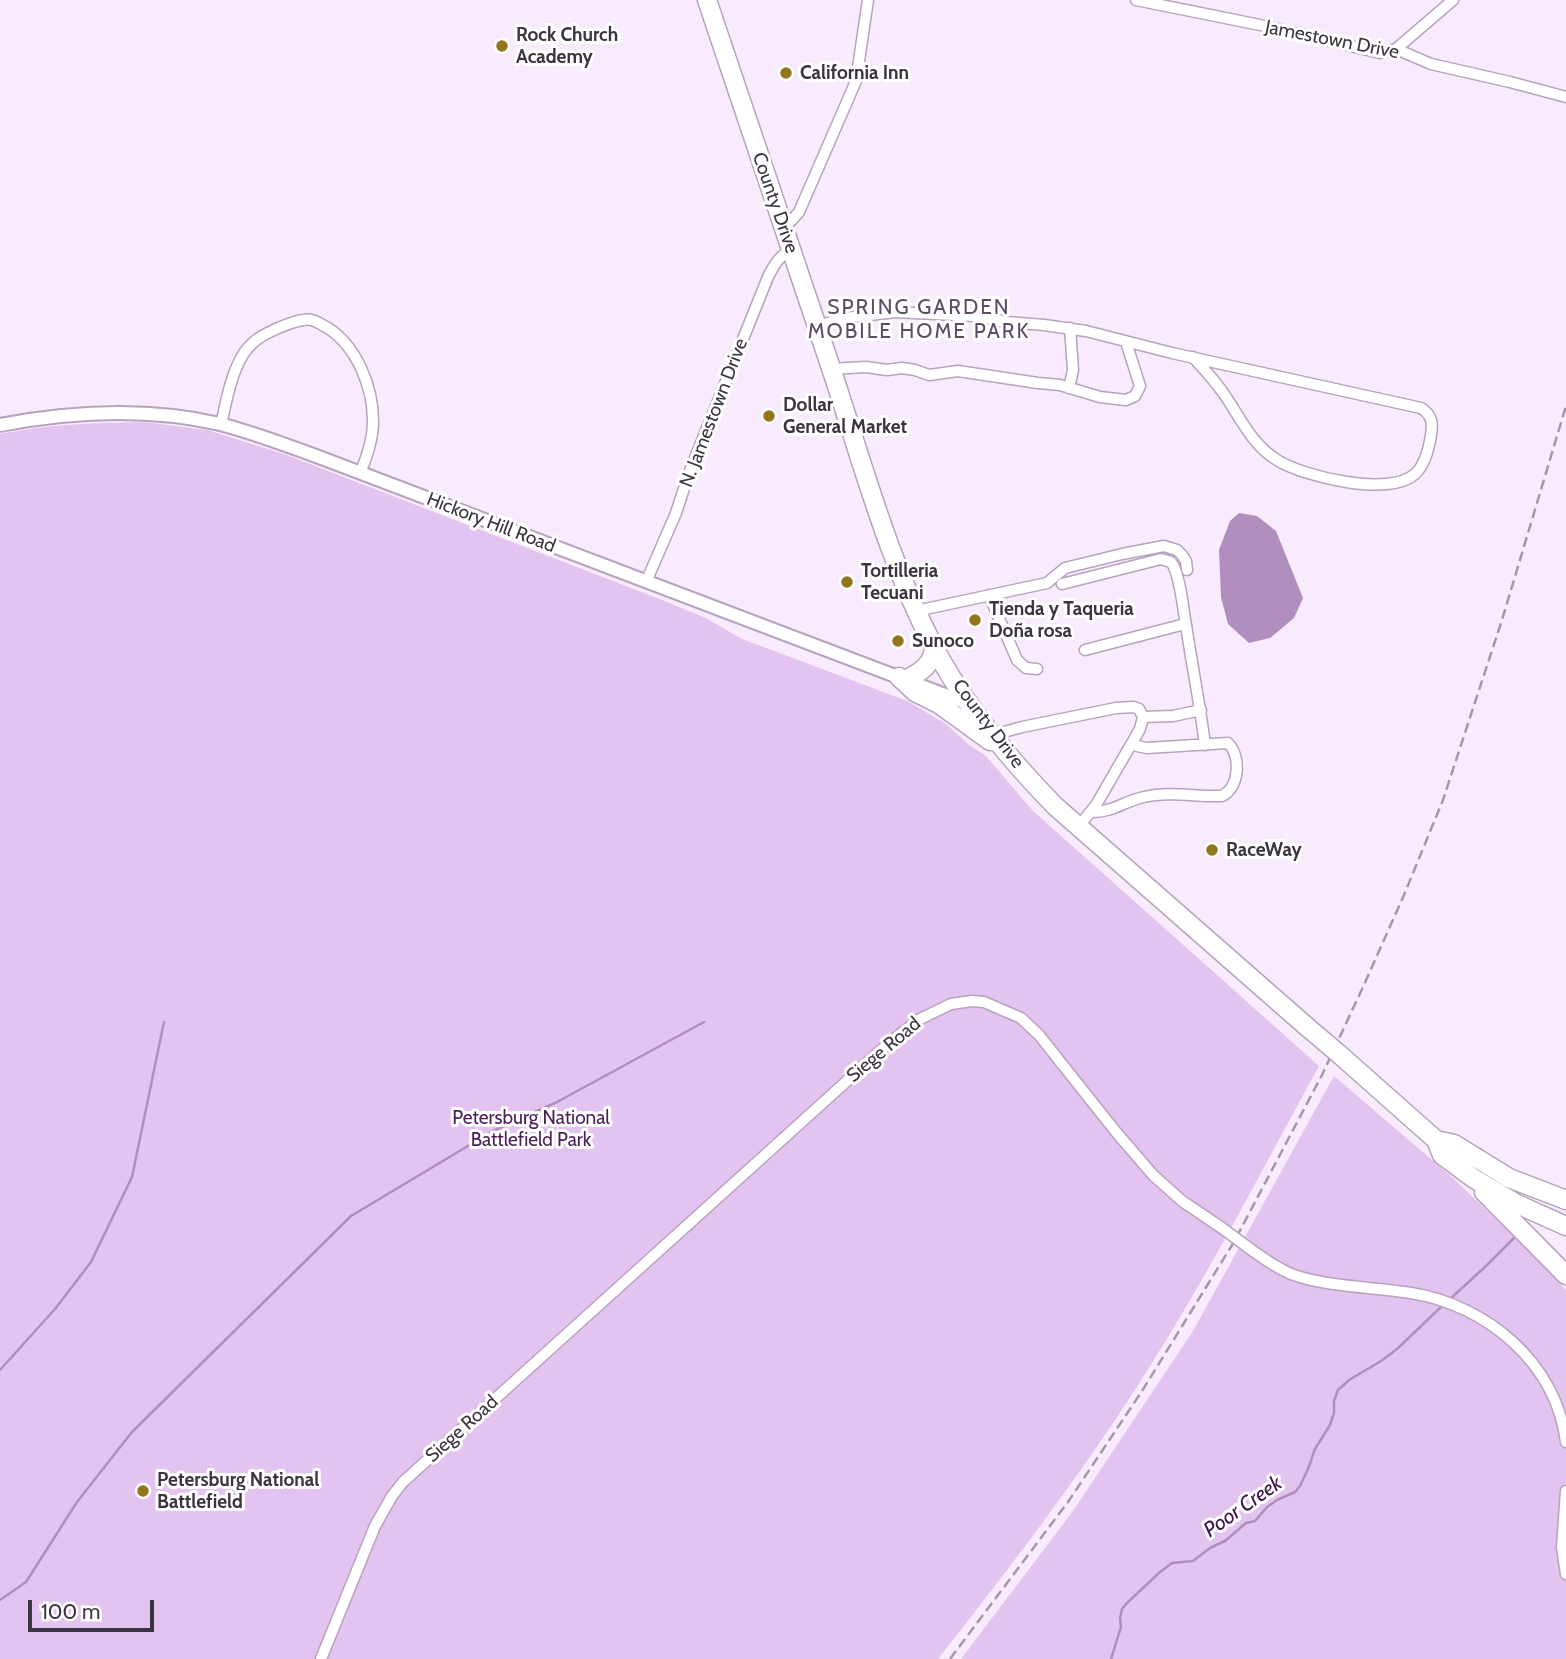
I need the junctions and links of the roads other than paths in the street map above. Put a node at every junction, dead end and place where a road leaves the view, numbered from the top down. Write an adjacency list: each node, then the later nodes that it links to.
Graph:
1 (707, 0): 7 (highway, County Drive)
2 (868, 0): 7 (street)
3 (1136, 0): 5 (street, Jamestown Drive)
4 (1453, 0): 5 (street)
5 (1395, 50): 6 (street, Jamestown Drive)
6 (1566, 97)
7 (783, 225): 8 (highway, County Drive)
8 (791, 250): 9 (highway, County Drive); 19 (street, N. Jamestown Drive)
9 (817, 326): 10 (street); 13 (highway, County Drive)
10 (1070, 328): 11 (street); 14 (street)
11 (1126, 342): 12 (street); 14 (street)
12 (1194, 357): 12 (street)
13 (831, 369): 14 (street); 22 (highway, County Drive)
14 (1069, 388)
15 (0, 425): 16 (street, Hickory Hill Road)
16 (221, 425): 17 (street, Hickory Hill Road); 17 (street)
17 (360, 473): 19 (street, Hickory Hill Road)
18 (1187, 569): 21 (street)
19 (646, 582): 27 (street, Hickory Hill Road)
20 (1062, 584): 23 (street)
21 (989, 595): 22 (street); 26 (street)
22 (916, 611): 24 (highway, County Drive)
23 (1185, 624): 25 (street); 29 (street)
24 (934, 646): 27 (highway); 28 (highway, County Drive)
25 (1085, 650)
26 (1037, 669)
27 (902, 679): 28 (street, Hickory Hill Road); 34 (highway)
28 (969, 704): 31 (highway, County Drive)
29 (1201, 710): 30 (street); 33 (street)
30 (1143, 717): 31 (street); 32 (street)
31 (993, 735): 34 (highway, County Drive)
32 (1132, 745): 33 (street); 35 (street)
33 (1205, 745): 35 (street)
34 (1010, 755): 36 (highway, County Drive)
35 (1092, 812): 36 (street)
36 (1079, 827): 37 (highway, County Drive, bridge)
37 (1436, 1140): 38 (highway, County Drive); 39 (highway, County Drive)
38 (1473, 1178): 40 (highway, County Drive); 41 (highway)
39 (1566, 1200)
40 (1566, 1226)
41 (1566, 1275)
42 (1566, 1442): 45 (street, Siege Road, bridge)
43 (1566, 1491): 44 (street)
44 (1566, 1574)
45 (321, 1659)

